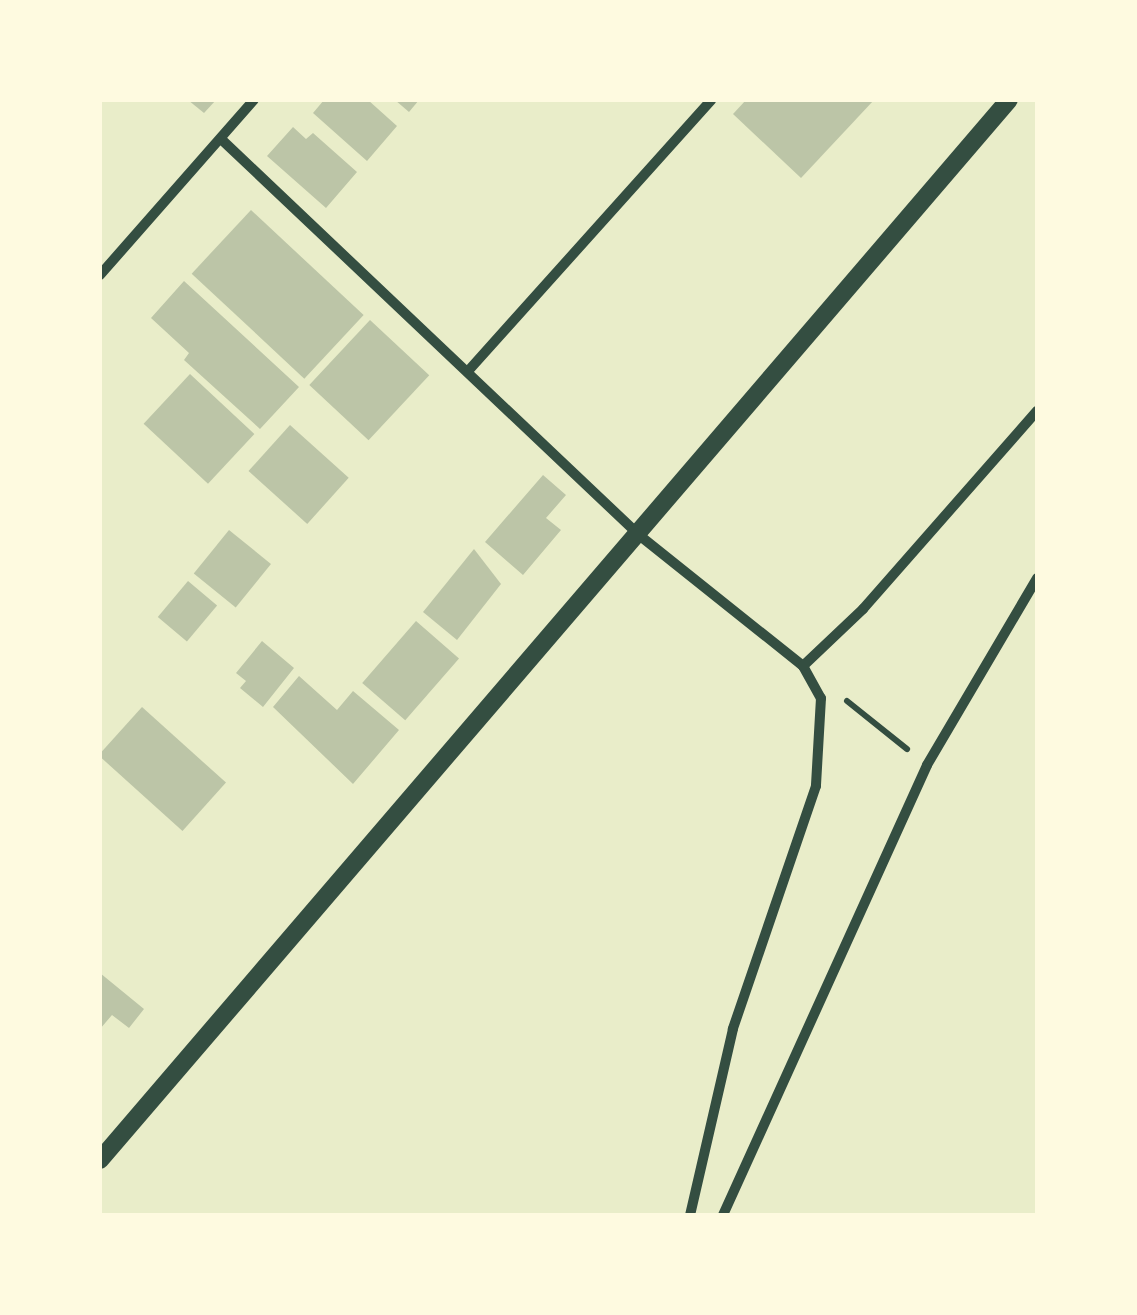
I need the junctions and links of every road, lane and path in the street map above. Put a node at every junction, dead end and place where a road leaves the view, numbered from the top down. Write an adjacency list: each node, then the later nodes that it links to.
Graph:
1 (254, 100): 4 (street)
2 (711, 100): 6 (street)
3 (1009, 100): 8 (street)
4 (222, 139): 5 (street); 6 (street)
5 (100, 275)
6 (469, 370): 8 (street)
7 (1037, 411): 10 (street)
8 (639, 535): 10 (street); 12 (street)
9 (1037, 578): 11 (street)
10 (802, 666): 11 (path); 13 (street)
11 (927, 765): 14 (street)
12 (100, 1160)
13 (690, 1215)
14 (723, 1215)

